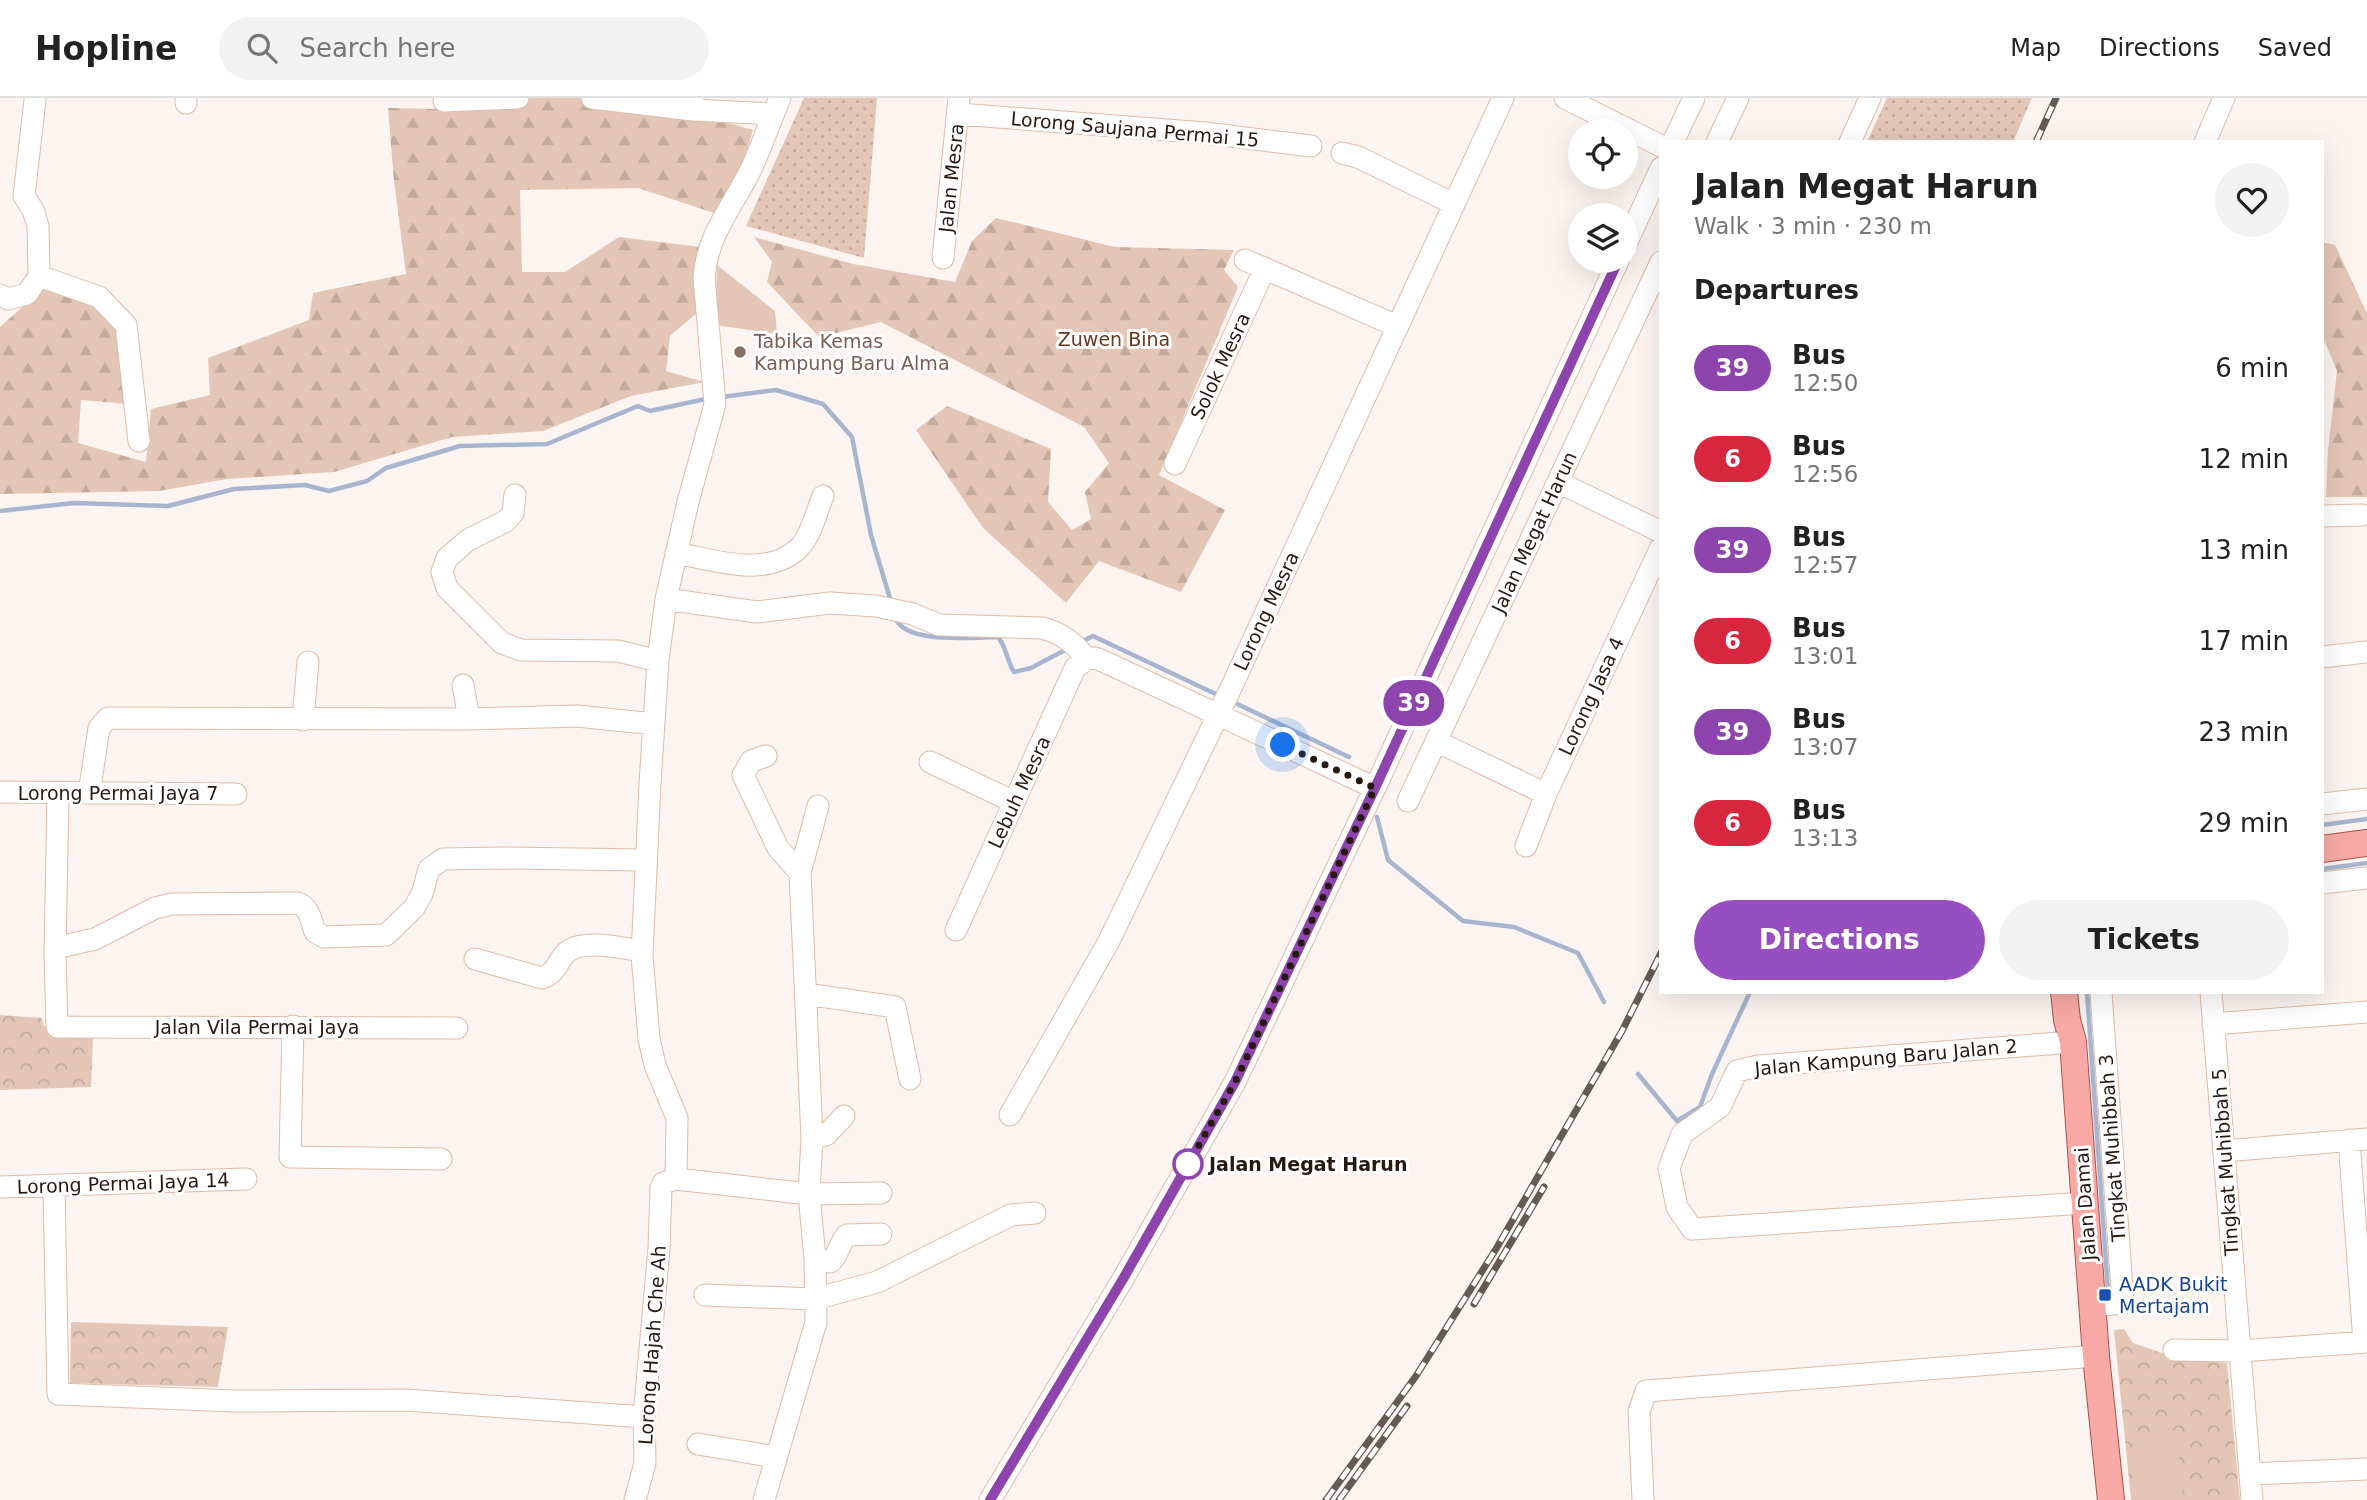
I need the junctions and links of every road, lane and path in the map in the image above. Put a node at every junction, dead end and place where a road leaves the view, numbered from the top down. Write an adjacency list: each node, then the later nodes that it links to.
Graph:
1 (518, 98): 10 (street)
2 (593, 98): 11 (street)
3 (1503, 98): 22 (street, Lorong Mesra)
4 (1565, 98): 18 (street)
5 (1694, 98): 14 (street)
6 (1738, 98): 15 (street)
7 (1870, 98): 16 (street)
8 (2224, 98): 17 (street)
9 (35, 100): 29 (street)
10 (444, 102)
11 (693, 104): 12 (street)
12 (777, 106): 41 (street, Lorong Hajah Che Ah)
13 (959, 106): 19 (street, Lorong Saujana Permai 15); 24 (street, Jalan Mesra)
14 (1674, 140)
15 (1718, 140)
16 (1851, 140)
17 (2206, 140)
18 (1659, 145)
19 (1311, 146)
20 (1342, 153): 22 (street)
21 (1659, 172): 23 (street)
22 (1454, 204): 31 (street, Lorong Mesra)
23 (1638, 218)
24 (943, 258)
25 (1245, 260): 27 (street)
26 (1659, 266): 34 (street, Jalan Megat Harun)
27 (1265, 268): 31 (street); 33 (street, Solok Mesra)
28 (1612, 273): 42 (street, Jalan Megat Harun)
29 (38, 276): 30 (street); 32 (street)
30 (0, 295)
31 (1397, 326): 51 (street, Lorong Mesra)
32 (139, 441)
33 (1175, 464)
34 (1558, 482): 39 (street); 43 (street, Jalan Megat Harun)
35 (515, 495): 48 (street)
36 (823, 496): 41 (street)
37 (2362, 515): 38 (street)
38 (2324, 516)
39 (1659, 531)
40 (1659, 551): 63 (street, Lorong Jasa 4)
41 (676, 553): 44 (street, Lorong Hajah Che Ah)
42 (1477, 568): 43 (street); 58 (street, Jalan Megat Harun)
43 (1510, 583): 55 (street, Jalan Megat Harun)
44 (666, 599): 45 (street); 48 (street, Lorong Hajah Che Ah)
45 (1078, 649): 51 (street); 66 (street, Lebuh Mesra)
46 (2367, 652): 47 (street)
47 (2324, 657)
48 (658, 661): 54 (street, Lorong Hajah Che Ah)
49 (308, 662): 53 (street)
50 (463, 685): 52 (street)
51 (1223, 702): 58 (street); 91 (street, Lorong Mesra)
52 (469, 719): 53 (street); 54 (street)
53 (303, 720): 61 (street)
54 (654, 724): 72 (street, Lorong Hajah Che Ah)
55 (1436, 741): 63 (street); 65 (street, Jalan Megat Harun)
56 (766, 756): 73 (street)
57 (930, 762): 66 (street)
58 (1375, 788): 121 (street, Jalan Megat Harun)
59 (0, 792): 60 (street, Lorong Permai Jaya 7)
60 (58, 793): 61 (street, Lorong Permai Jaya 7); 77 (street)
61 (89, 793): 62 (street, Lorong Permai Jaya 7)
62 (236, 794)
63 (1546, 794): 70 (street, Lorong Jasa 4)
64 (2367, 799): 67 (street)
65 (1408, 801)
66 (1014, 802): 76 (street, Lebuh Mesra)
67 (2324, 804)
68 (818, 806): 73 (street)
69 (2367, 843): 71 (main road)
70 (1526, 846)
71 (2324, 849)
72 (646, 860): 77 (street); 78 (street, Lorong Hajah Che Ah)
73 (800, 873): 80 (street)
74 (2367, 878): 75 (street)
75 (2324, 883)
76 (956, 930)
77 (55, 948): 87 (street, Jalan Vila Permai Jaya)
78 (642, 951): 79 (street); 98 (street, Lorong Hajah Che Ah)
79 (475, 959)
80 (806, 994): 90 (street); 93 (street)
81 (2064, 994): 89 (main road, Jalan Damai)
82 (2076, 994): 89 (main road)
83 (2101, 994): 109 (street, Tingkat Muhibbah 3)
84 (2211, 994): 86 (street, Tingkat Muhibbah 5)
85 (2367, 1012): 86 (street)
86 (2213, 1024): 95 (street, Tingkat Muhibbah 5)
87 (293, 1026): 88 (street, Jalan Vila Permai Jaya); 96 (street)
88 (457, 1028)
89 (2073, 1042): 103 (main road, Jalan Damai); 103 (street, Jalan Kampung Baru Jalan 2)
90 (910, 1079)
91 (1010, 1115)
92 (844, 1116): 93 (street)
93 (812, 1138): 102 (street)
94 (2358, 1140): 95 (street); 110 (street)
95 (2224, 1151): 112 (street, Tingkat Muhibbah 5)
96 (441, 1159)
97 (246, 1179): 100 (street, Lorong Permai Jaya 14)
98 (668, 1183): 102 (street); 114 (street, Lorong Hajah Che Ah)
99 (0, 1187): 100 (street, Lorong Permai Jaya 14)
100 (54, 1187): 114 (street)
101 (881, 1193): 102 (street)
102 (809, 1194): 106 (street)
103 (2084, 1203): 109 (main road, Jalan Damai)
104 (1035, 1213): 108 (street)
105 (881, 1234): 106 (street)
106 (815, 1259): 108 (street)
107 (705, 1294): 108 (street)
108 (815, 1299): 116 (street)
109 (2092, 1306): 113 (main road, Jalan Damai)
110 (2366, 1342): 112 (street)
111 (2174, 1350): 112 (street)
112 (2239, 1351): 118 (street, Tingkat Muhibbah 5)
113 (2096, 1356): 122 (street); 123 (main road, Jalan Damai)
114 (644, 1417): 119 (street, Lorong Hajah Che Ah)
115 (698, 1444): 116 (street)
116 (776, 1457): 120 (street)
117 (2367, 1469): 118 (street)
118 (2250, 1474): 124 (street, Tingkat Muhibbah 5)
119 (635, 1500)
120 (764, 1500)
121 (990, 1500)
122 (1643, 1500)
123 (2111, 1500)
124 (2252, 1500)

